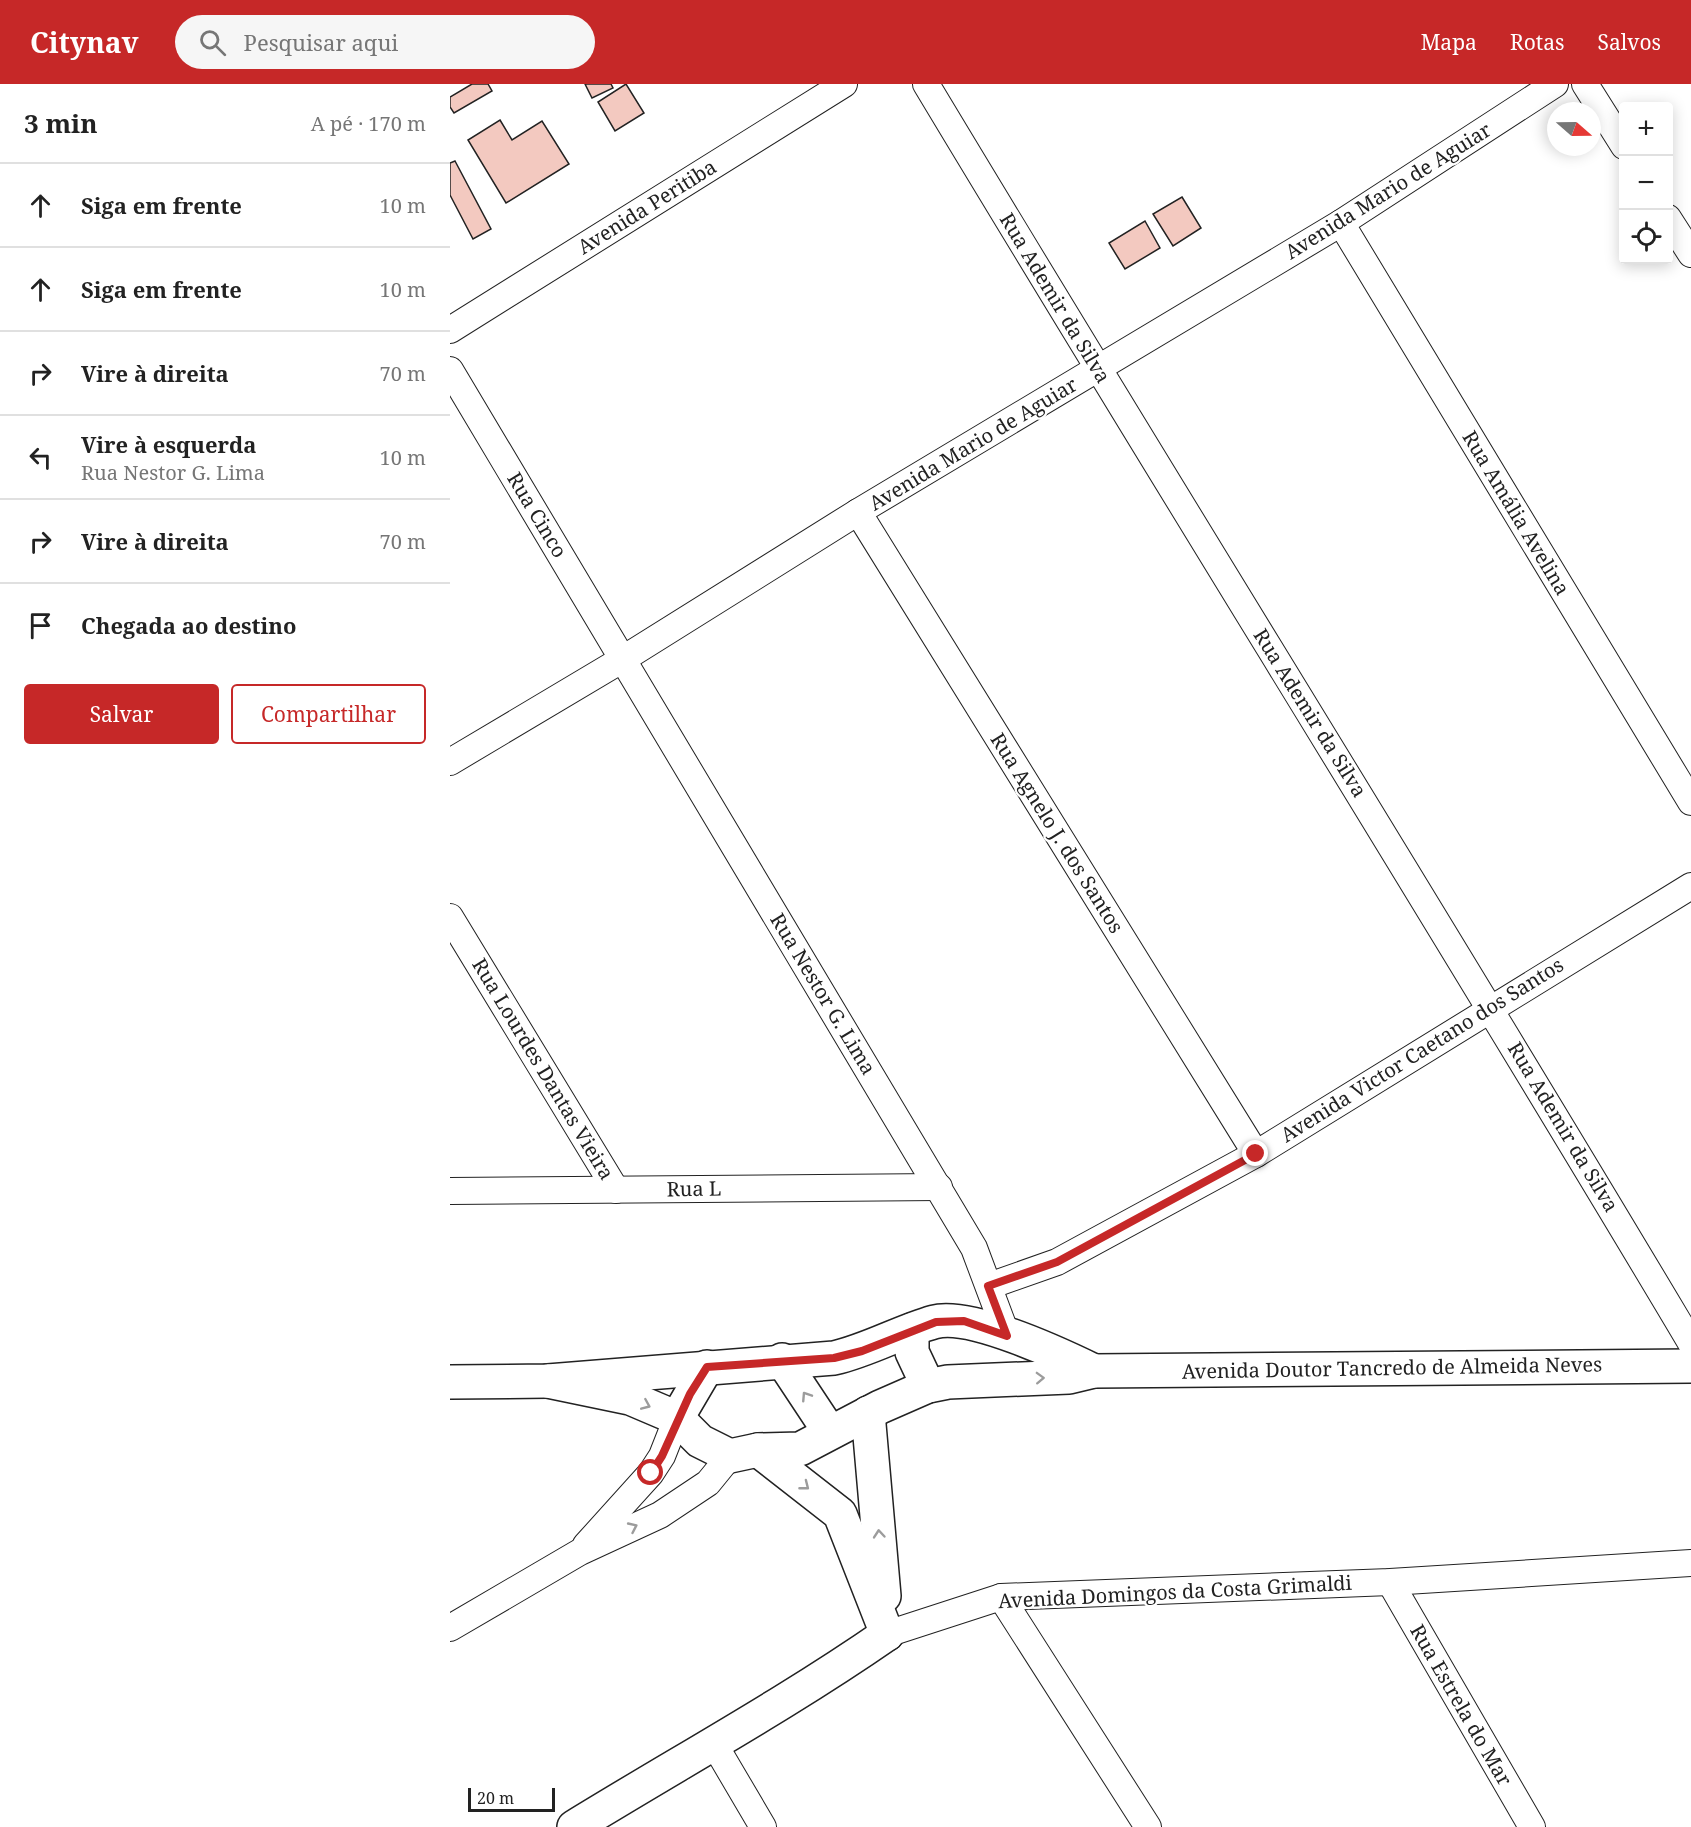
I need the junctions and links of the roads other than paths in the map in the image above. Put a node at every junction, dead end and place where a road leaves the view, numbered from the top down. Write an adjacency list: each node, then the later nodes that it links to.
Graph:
1 (844, 84): 9 (street, Avenida Peritiba)
2 (926, 84): 11 (street, Rua Ademir da Silva)
3 (1555, 84): 6 (street, Avenida Mario de Aguiar)
4 (1585, 84): 5 (street)
5 (1619, 139)
6 (1341, 223): 11 (street, Avenida Mario de Aguiar); 15 (street, Rua Amália Avelina)
7 (1673, 226): 8 (street)
8 (1691, 254)
9 (450, 330)
10 (450, 370): 13 (street, Rua Cinco)
11 (1098, 370): 12 (street, Avenida Mario de Aguiar); 18 (street, Rua Ademir da Silva)
12 (858, 512): 13 (street, Avenida Mario de Aguiar); 19 (street, Rua Agnelo J. dos Santos)
13 (623, 659): 14 (street, Avenida Mario de Aguiar); 20 (street, Rua Nestor G. Lima)
14 (450, 762)
15 (1691, 802)
16 (1691, 886): 18 (street, Avenida Victor Caetano dos Santos)
17 (450, 917): 21 (street, Rua Lourdes Dantas Vieira)
18 (1491, 1007): 19 (street, Avenida Victor Caetano dos Santos); 26 (street, Rua Ademir da Silva)
19 (1256, 1154): 23 (street, Avenida Victor Caetano dos Santos)
20 (939, 1187): 21 (street, Rua L); 23 (street, Rua Nestor G. Lima)
21 (616, 1190): 22 (street, Rua L)
22 (450, 1191)
23 (988, 1286): 25 (street, Rua Nestor G. Lima)
24 (912, 1330): 25 (main road, Avenida Doutor Tancredo de Almeida Neves); 27 (main road, Avenida Doutor Tancredo de Almeida Neves); 34 (main road)
25 (1007, 1336): 30 (main road, Avenida Doutor Tancredo de Almeida Neves); 31 (main road)
26 (1691, 1342)
27 (782, 1360): 29 (main road, Avenida Doutor Tancredo de Almeida Neves); 37 (main road, one-way to 27)
28 (1691, 1366): 30 (main road, Avenida Doutor Tancredo de Almeida Neves)
29 (707, 1367): 32 (main road, Avenida Doutor Tancredo de Almeida Neves); 36 (main road)
30 (1094, 1371): 31 (main road, Avenida Doutor Tancredo de Almeida Neves, one-way to 30)
31 (988, 1380): 34 (main road, Avenida Doutor Tancredo de Almeida Neves)
32 (548, 1381): 33 (main road, Avenida Doutor Tancredo de Almeida Neves); 36 (main road, Avenida Doutor Tancredo de Almeida Neves, one-way to 36)
33 (450, 1382)
34 (928, 1386): 35 (main road, Avenida Doutor Tancredo de Almeida Neves)
35 (868, 1413): 37 (main road, Avenida Doutor Tancredo de Almeida Neves); 44 (main road, one-way to 35)
36 (677, 1418): 38 (main road, Avenida Doutor Tancredo de Almeida Neves); 39 (street)
37 (830, 1431): 38 (main road, Avenida Doutor Tancredo de Almeida Neves)
38 (744, 1453): 39 (street, one-way to 38); 44 (main road, one-way to 44)
39 (580, 1552): 43 (street)
40 (1691, 1563): 41 (street, Avenida Domingos da Costa Grimaldi)
41 (1389, 1582): 42 (street, Avenida Domingos da Costa Grimaldi); 49 (street, Rua Estrela do Mar)
42 (1001, 1597): 44 (street, Avenida Domingos da Costa Grimaldi); 48 (street)
43 (450, 1628)
44 (887, 1634): 45 (main road, Avenida Domingos da Costa Grimaldi)
45 (713, 1742): 46 (main road, Avenida Domingos da Costa Grimaldi); 47 (street)
46 (574, 1827)
47 (764, 1827)
48 (1148, 1827)
49 (1532, 1827)

